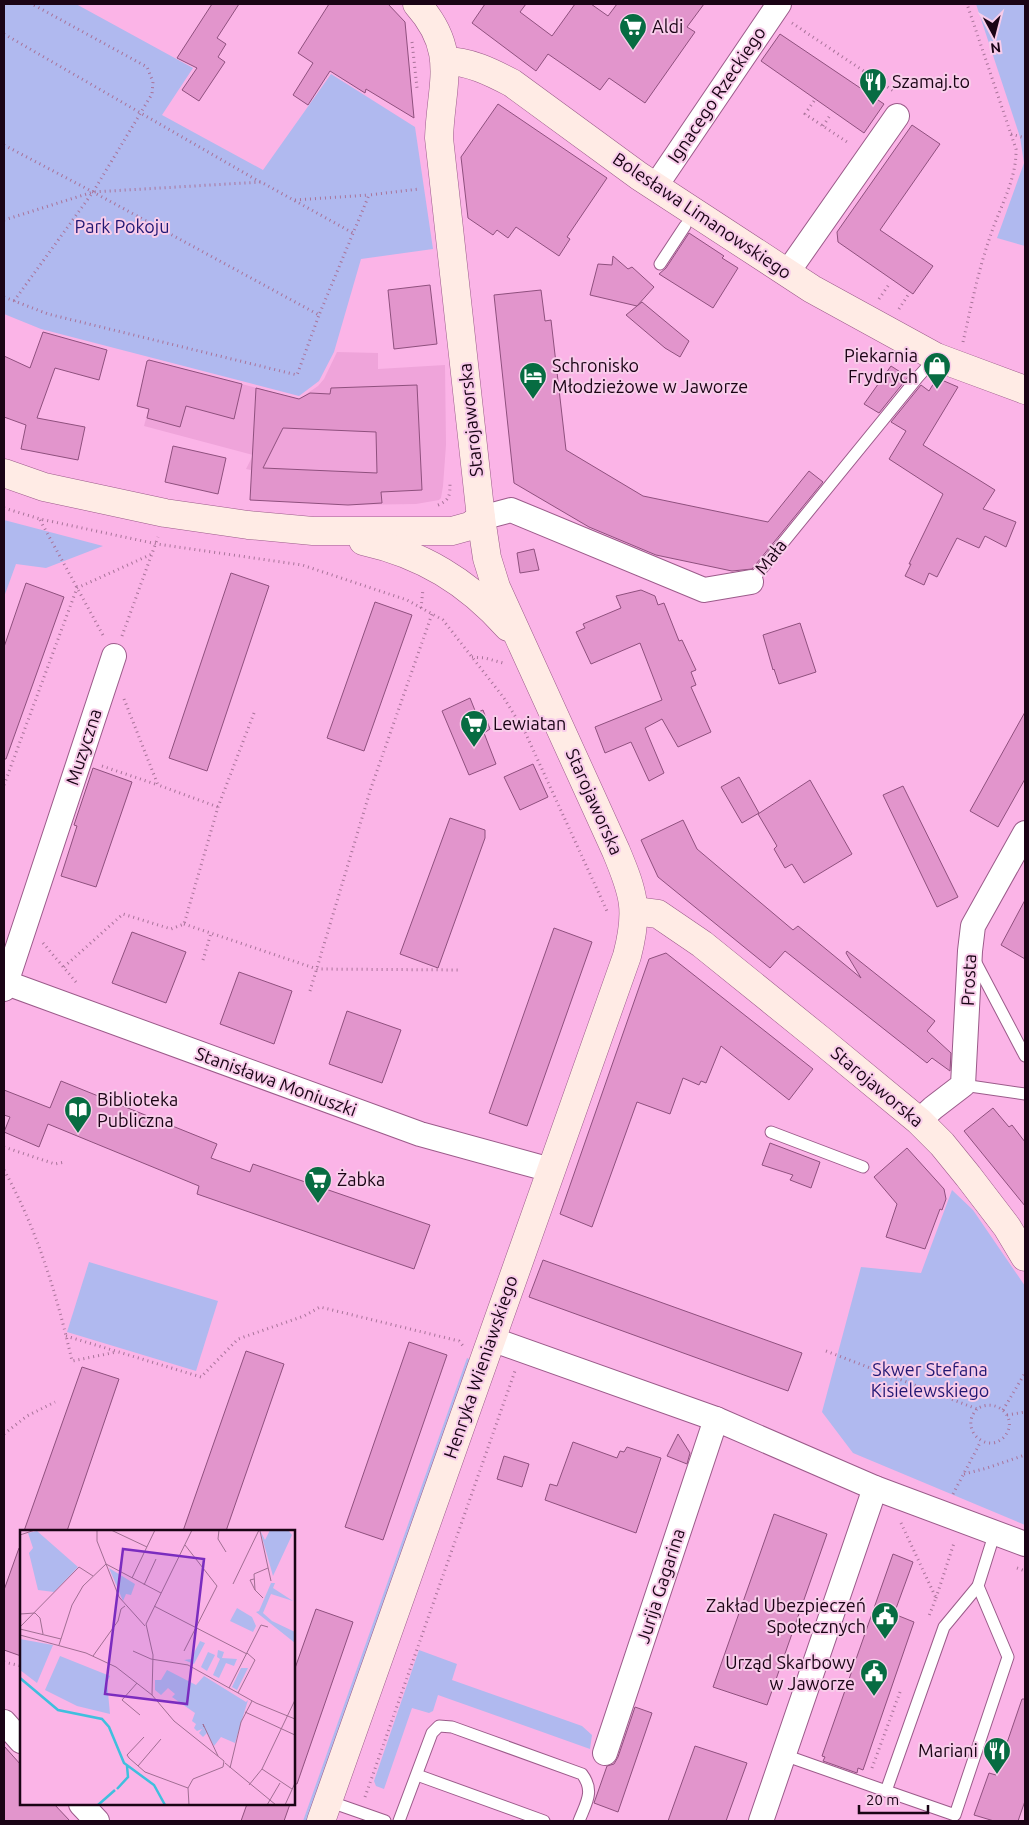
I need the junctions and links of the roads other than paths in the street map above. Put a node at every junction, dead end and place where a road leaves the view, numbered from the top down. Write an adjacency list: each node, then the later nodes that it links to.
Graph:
1 (417, 4): 3 (main road)
2 (777, 7): 5 (street, Ignacego Rzeckiego)
3 (445, 60): 5 (main road, Bolesława Limanowskiego); 12 (main road, Starojaworska)
4 (897, 116): 8 (street)
5 (655, 187): 8 (main road, Bolesława Limanowskiego)
6 (684, 226): 7 (lane)
7 (660, 264)
8 (787, 273): 9 (main road, Bolesława Limanowskiego)
9 (946, 361): 10 (main road, Bolesława Limanowskiego); 14 (lane, Mała)
10 (1025, 390)
11 (4, 473): 13 (main road)
12 (481, 518): 13 (main road); 14 (street, Mała); 15 (main road, Starojaworska)
13 (313, 531): 15 (main road)
14 (752, 582)
15 (515, 654): 18 (main road, Starojaworska)
16 (114, 656): 20 (street, Muzyczna)
17 (1025, 833): 19 (street, Prosta)
18 (623, 915): 24 (main road, Starojaworska); 27 (main road, Henryka Wieniawskiego)
19 (970, 951): 21 (lane); 22 (street, Prosta)
20 (4, 985): 27 (street, Stanisława Moniuszki)
21 (1025, 1056)
22 (963, 1085): 23 (lane); 24 (street)
23 (1025, 1094)
24 (919, 1121): 28 (main road, Starojaworska)
25 (771, 1132): 26 (lane)
26 (863, 1167)
27 (551, 1170): 29 (main road, Henryka Wieniawskiego)
28 (1025, 1257)
29 (491, 1339): 30 (street); 42 (main road, Henryka Wieniawskiego)
30 (716, 1419): 31 (street); 37 (street, Jurija Gagarina)
31 (875, 1488): 32 (street); 38 (street)
32 (995, 1532): 33 (street); 34 (lane)
33 (1025, 1544)
34 (978, 1586): 40 (lane); 40 (lane)
35 (4, 1722): 36 (street)
36 (20, 1740)
37 (605, 1753)
38 (784, 1755): 40 (lane); 48 (street)
39 (417, 1776): 45 (lane); 46 (lane); 47 (lane)
40 (886, 1791)
41 (82, 1805): 43 (street)
42 (325, 1811): 44 (lane)
43 (98, 1821)
44 (385, 1821)
45 (400, 1821)
46 (544, 1821)
47 (579, 1821)
48 (761, 1821)

